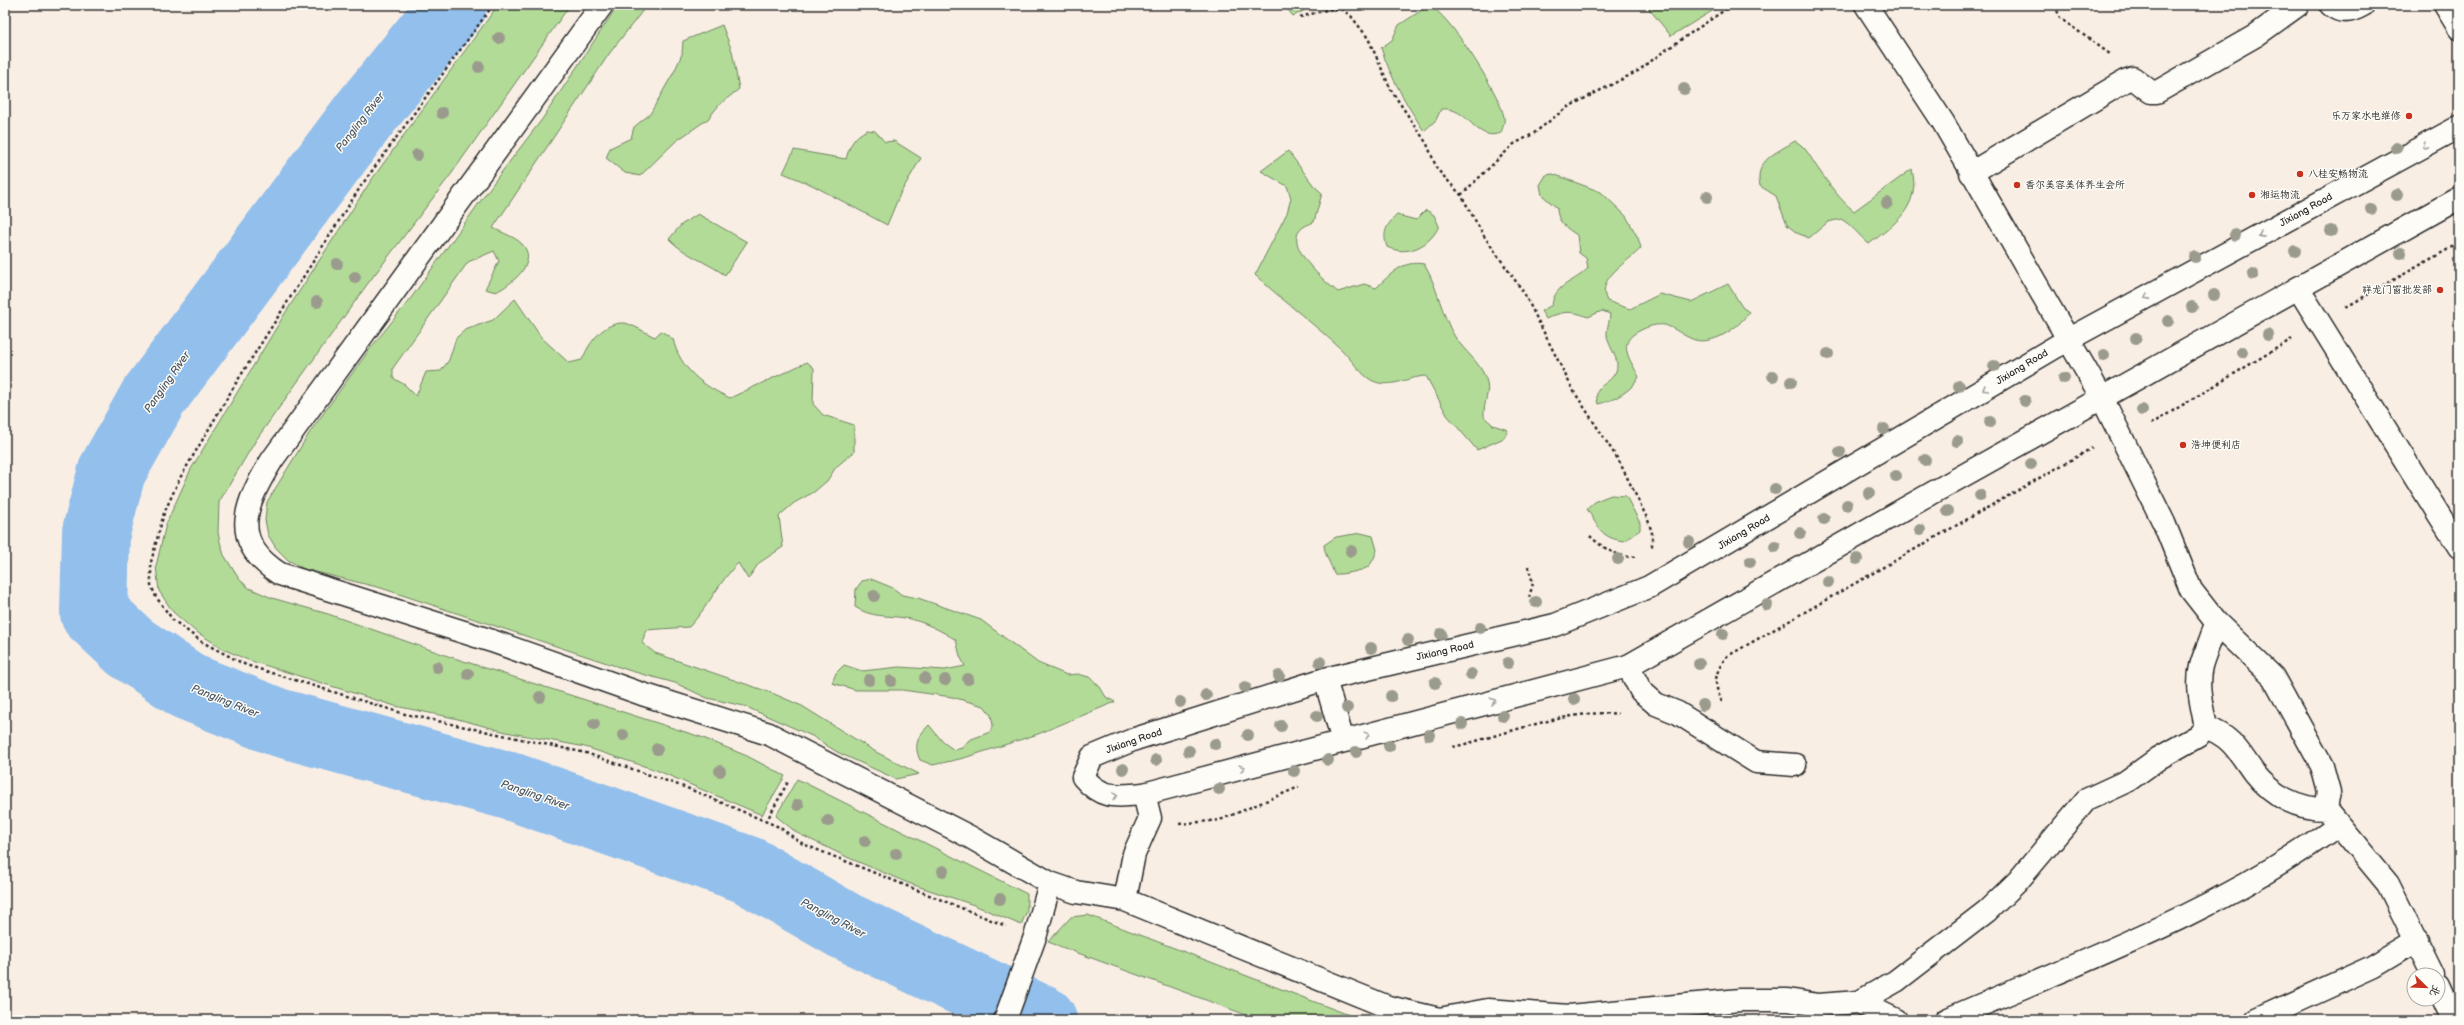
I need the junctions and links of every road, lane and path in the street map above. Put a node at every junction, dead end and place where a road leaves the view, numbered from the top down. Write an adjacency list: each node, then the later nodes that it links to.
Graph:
1 (493, 5): 41 (path)
2 (602, 5): 42 (street)
3 (1732, 5): 15 (path)
4 (1866, 5): 14 (street)
5 (2055, 5): 12 (path)
6 (2298, 5): 12 (street)
7 (2331, 5): 8 (street)
8 (2363, 5)
9 (2445, 5): 11 (street)
10 (1300, 17): 15 (path)
11 (2459, 28)
12 (2133, 78): 14 (street)
13 (2459, 127): 20 (street, Jixiang Road, one-way to 20)
14 (1971, 173): 20 (street)
15 (1461, 195): 25 (path)
16 (2459, 198): 18 (street, Jixiang Road)
17 (2459, 243): 19 (path)
18 (2298, 288): 19 (street); 21 (street, Jixiang Road)
19 (2321, 322): 22 (path); 24 (street)
20 (2069, 339): 21 (street); 29 (street, Jixiang Road, one-way to 29)
21 (2102, 398): 22 (street); 28 (street, Jixiang Road)
22 (2121, 437): 27 (street); 33 (path)
23 (1590, 536): 26 (path)
24 (2459, 547)
25 (1658, 549)
26 (1640, 555)
27 (2216, 622): 31 (street); 39 (street)
28 (1628, 666): 32 (street, Jixiang Road, one-way to 28); 33 (street)
29 (1325, 679): 32 (street); 38 (street, Jixiang Road, one-way to 38)
30 (1626, 715): 34 (path)
31 (2206, 727): 39 (street); 47 (street)
32 (1343, 741): 38 (street, Jixiang Road, one-way to 32)
33 (1731, 747): 35 (street)
34 (1448, 748)
35 (1795, 765)
36 (792, 777): 41 (path)
37 (1301, 787): 40 (path)
38 (1144, 794): 40 (street)
39 (2332, 817): 45 (street); 52 (street)
40 (1150, 818): 43 (street)
41 (766, 822): 44 (path)
42 (1050, 883): 43 (street); 49 (street)
43 (1125, 900): 50 (street)
44 (1012, 929)
45 (2417, 940): 46 (street); 53 (street)
46 (2429, 967)
47 (1860, 1002): 50 (street); 51 (street)
48 (2446, 1004): 54 (street)
49 (1005, 1020)
50 (1440, 1020)
51 (1896, 1020)
52 (1946, 1020)
53 (2256, 1020)
54 (2453, 1020)

